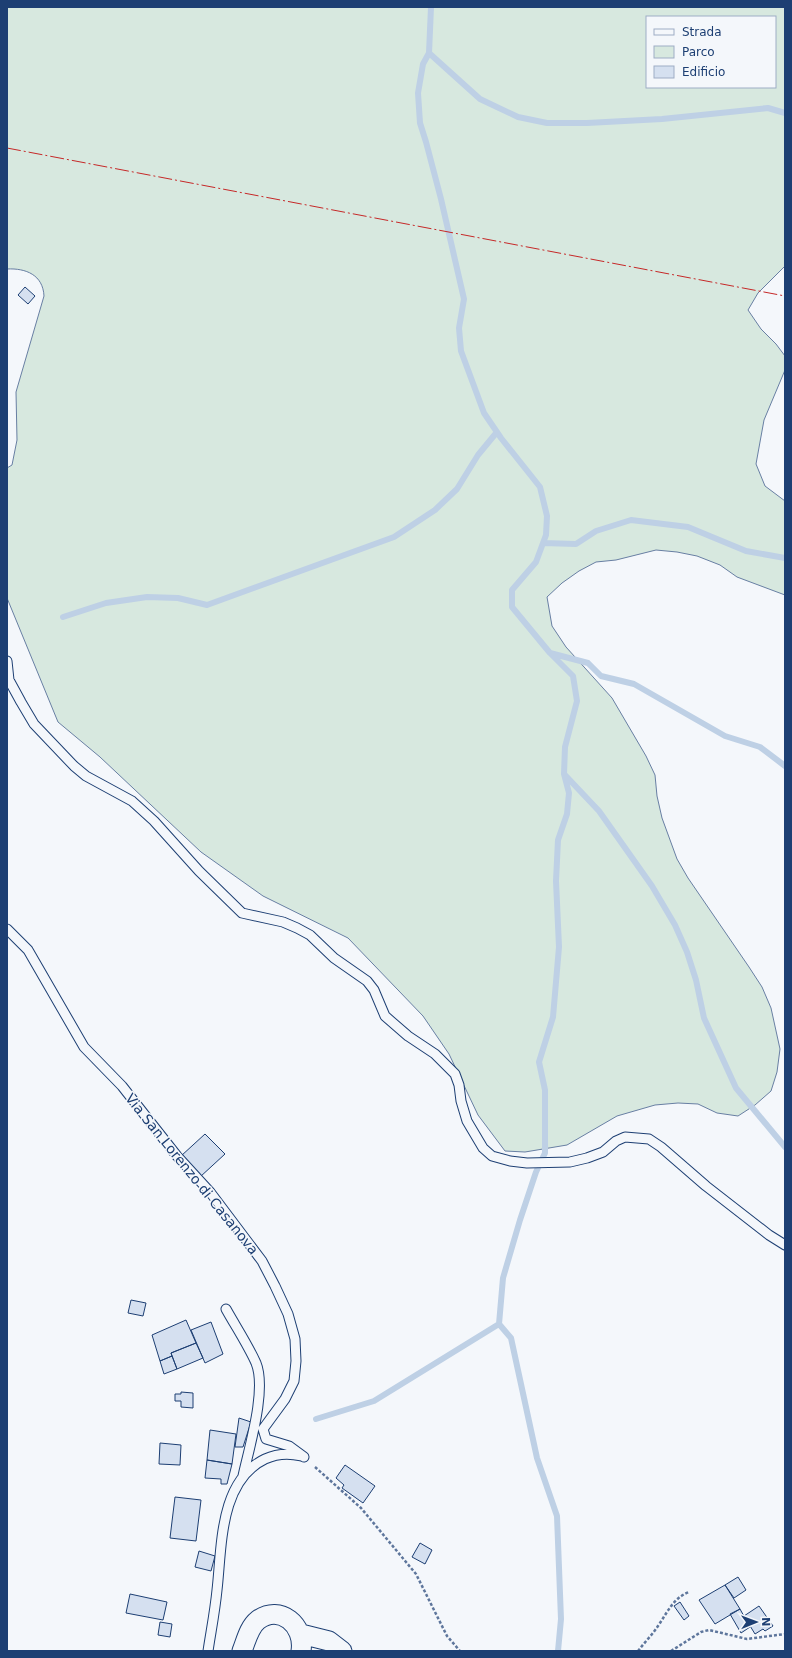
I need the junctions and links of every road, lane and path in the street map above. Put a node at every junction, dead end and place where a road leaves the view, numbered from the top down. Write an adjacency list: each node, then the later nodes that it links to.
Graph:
1 (7, 661): 3 (lane)
2 (7, 929): 5 (lane, Via San Lorenzo di Casanova)
3 (785, 1245)
4 (226, 1309): 6 (lane)
5 (304, 1457): 6 (lane); 13 (path)
6 (242, 1476): 10 (lane)
7 (689, 1592): 14 (path)
8 (785, 1634): 15 (path)
9 (301, 1643): 11 (street); 12 (street)
10 (208, 1651)
11 (242, 1651)
12 (342, 1651)
13 (460, 1651)
14 (638, 1651)
15 (671, 1651)

